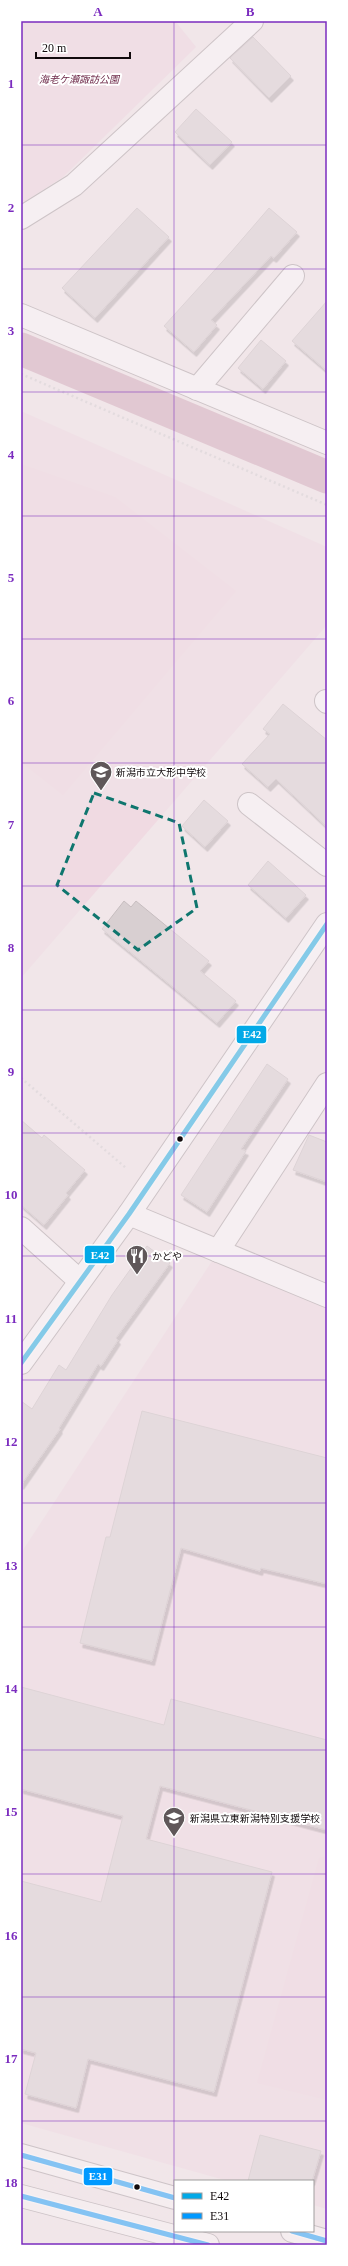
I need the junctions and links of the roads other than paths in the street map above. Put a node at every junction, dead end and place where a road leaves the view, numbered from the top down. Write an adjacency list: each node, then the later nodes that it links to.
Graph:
1 (252, 21): 2 (street)
2 (21, 218)
3 (293, 276): 5 (street)
4 (21, 315): 5 (street)
5 (197, 389): 6 (street)
6 (327, 443)
7 (249, 804): 8 (street)
8 (327, 865)
9 (327, 924): 11 (street)
10 (327, 1084): 13 (street)
11 (129, 1214): 13 (street); 14 (street)
12 (21, 1228): 14 (street)
13 (218, 1251): 15 (street)
14 (80, 1281): 16 (street)
15 (327, 1296)
16 (21, 1363)
17 (21, 2155): 19 (street)
18 (21, 2196): 22 (street)
19 (174, 2198)
20 (296, 2232): 21 (street)
21 (327, 2241)
22 (208, 2245)

